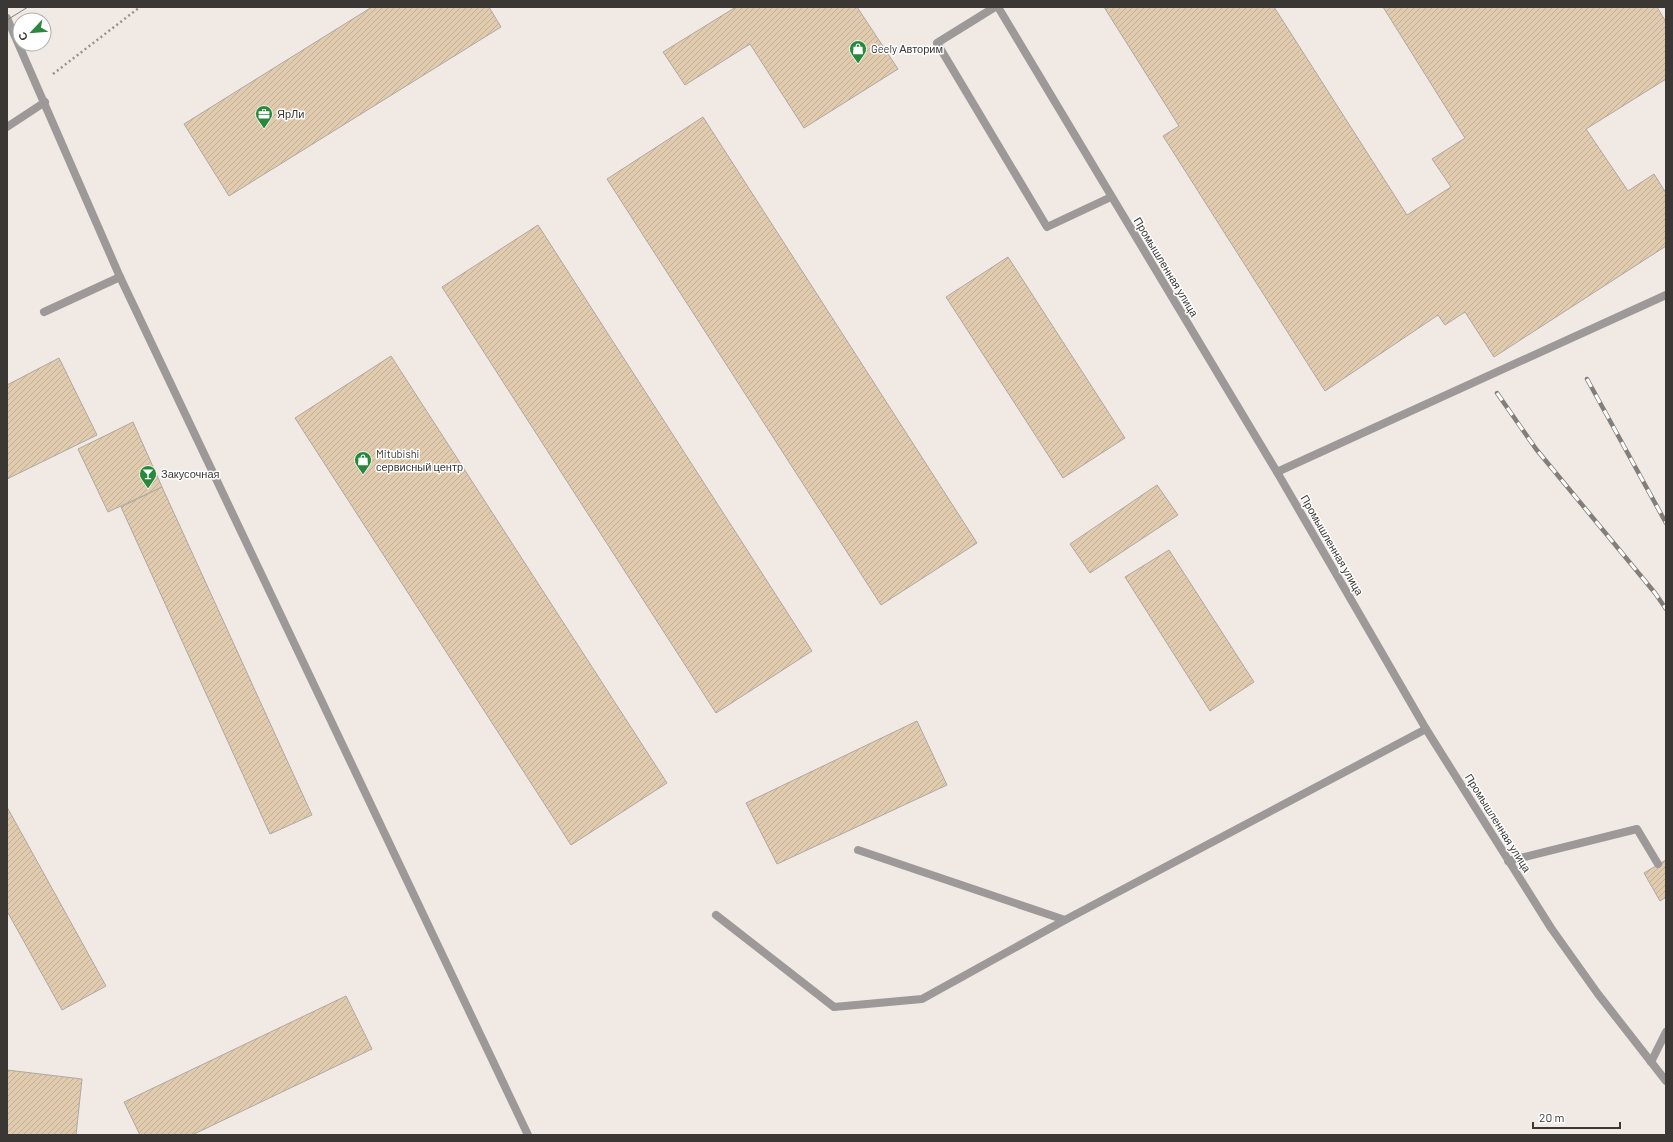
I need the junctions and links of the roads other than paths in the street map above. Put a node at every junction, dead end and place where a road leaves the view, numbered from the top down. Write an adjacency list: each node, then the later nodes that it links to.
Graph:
1 (995, 7): 6 (street)
2 (998, 7): 6 (street, Промышленная улица)
3 (7, 18): 4 (street)
4 (45, 102): 5 (street); 7 (street)
5 (7, 127)
6 (1111, 197): 10 (street, Промышленная улица)
7 (120, 277): 9 (street); 20 (street)
8 (1666, 295): 10 (street)
9 (44, 312)
10 (1276, 472): 11 (street, Промышленная улица)
11 (1426, 730): 13 (street, Промышленная улица); 16 (street)
12 (858, 850): 16 (street)
13 (1508, 861): 14 (street); 18 (street, Промышленная улица)
14 (1658, 864)
15 (716, 915): 16 (street)
16 (1065, 920)
17 (1666, 1032): 18 (street)
18 (1651, 1062): 19 (street, Промышленная улица)
19 (1666, 1081)
20 (528, 1135)

